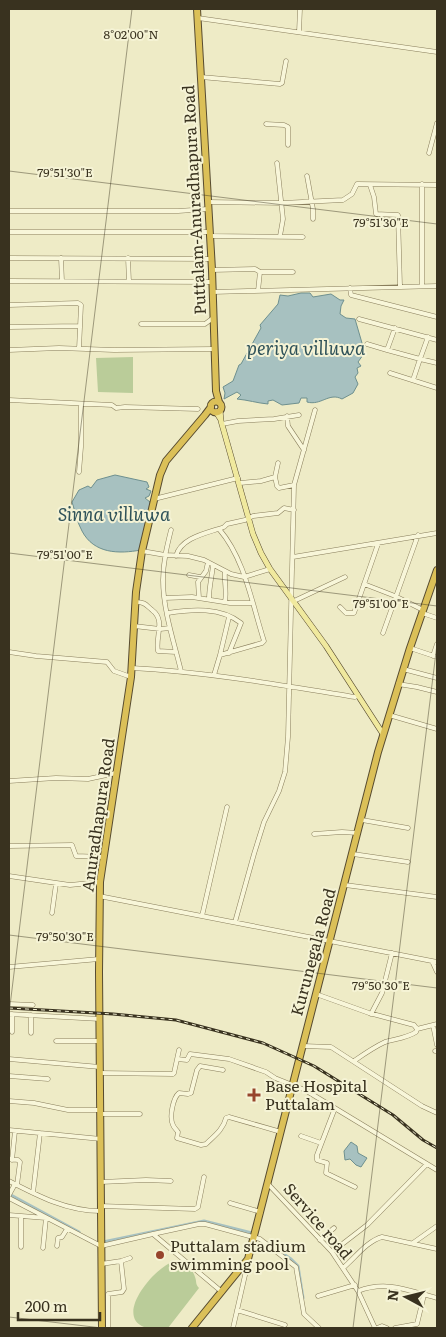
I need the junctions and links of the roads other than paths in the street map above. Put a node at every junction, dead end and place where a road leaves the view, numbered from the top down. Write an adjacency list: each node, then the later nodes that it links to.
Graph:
1 (198, 9): 3 (highway, Puttalam-Anuradhapura Road)
2 (300, 9): 4 (street)
3 (198, 18): 4 (street); 7 (highway, Puttalam-Anuradhapura Road)
4 (299, 32): 5 (street)
5 (437, 52)
6 (286, 61): 7 (street)
7 (201, 77): 19 (highway, Puttalam-Anuradhapura Road)
8 (437, 123): 11 (street)
9 (266, 124): 10 (street)
10 (288, 145)
11 (429, 153)
12 (277, 163): 18 (street)
13 (307, 176): 17 (street)
14 (422, 184): 15 (street); 16 (street); 38 (street)
15 (370, 185): 17 (street); 37 (street)
16 (437, 185)
17 (312, 202): 18 (street); 21 (street)
18 (282, 203): 19 (street); 24 (street)
19 (208, 205): 20 (street); 23 (highway, Puttalam-Anuradhapura Road)
20 (9, 211)
21 (313, 219)
22 (9, 232): 23 (street)
23 (210, 234): 24 (street); 29 (highway, Puttalam-Anuradhapura Road)
24 (280, 236): 25 (street)
25 (303, 237)
26 (9, 258): 27 (street)
27 (61, 258): 28 (street); 34 (street)
28 (128, 258): 29 (street); 35 (street)
29 (211, 259): 30 (highway, Puttalam-Anuradhapura Road)
30 (212, 270): 31 (street); 36 (highway, Puttalam-Anuradhapura Road)
31 (260, 272): 32 (street); 41 (street)
32 (293, 272)
33 (9, 281): 34 (street)
34 (62, 281): 35 (street)
35 (129, 282): 36 (street)
36 (212, 282): 42 (highway, Puttalam-Anuradhapura Road)
37 (400, 286): 38 (street); 40 (street)
38 (422, 286): 39 (street)
39 (437, 286)
40 (350, 288): 41 (street); 45 (street)
41 (258, 291): 42 (street)
42 (213, 292): 44 (highway, Puttalam-Anuradhapura Road)
43 (9, 305): 48 (street)
44 (213, 318): 47 (street); 55 (highway, Puttalam-Anuradhapura Road)
45 (437, 318)
46 (359, 319): 50 (street)
47 (141, 324)
48 (80, 326): 49 (street); 54 (street)
49 (9, 327)
50 (394, 328): 51 (street); 57 (street)
51 (428, 337): 52 (street); 58 (street)
52 (437, 340)
53 (367, 344): 57 (street)
54 (80, 349): 55 (street); 56 (street)
55 (214, 349): 65 (highway, Puttalam-Anuradhapura Road)
56 (9, 350)
57 (388, 350): 58 (street)
58 (420, 358): 59 (street); 61 (street)
59 (437, 363)
60 (390, 373): 61 (street)
61 (414, 380): 62 (street)
62 (437, 388)
63 (9, 400): 64 (street)
64 (81, 405): 66 (street); 73 (street)
65 (215, 408): 70 (main road); 77 (highway, Anuradhapura Road)
66 (198, 409)
67 (315, 410): 71 (street)
68 (299, 415): 69 (street)
69 (287, 416): 70 (street); 71 (street)
70 (222, 422): 75 (main road)
71 (304, 450): 76 (street)
72 (278, 463): 74 (street)
73 (79, 472)
74 (275, 477): 75 (street); 76 (street)
75 (239, 480): 77 (street); 79 (main road)
76 (294, 485): 78 (street)
77 (154, 499): 85 (highway, Anuradhapura Road)
78 (294, 510): 79 (street); 88 (street)
79 (249, 518): 80 (street); 91 (main road)
80 (219, 529): 87 (street); 97 (street)
81 (171, 530): 86 (street)
82 (437, 533): 83 (street)
83 (418, 536): 84 (street); 100 (street)
84 (378, 544): 88 (street); 99 (street)
85 (142, 551): 86 (street); 105 (highway, Anuradhapura Road)
86 (165, 555): 87 (street); 101 (street)
87 (176, 556): 89 (street)
88 (293, 557): 104 (street)
89 (208, 562): 90 (street); 95 (street)
90 (214, 564): 93 (street); 103 (street)
91 (270, 568): 97 (street); 104 (main road)
92 (437, 570): 98 (highway, Kurunegala Road)
93 (225, 571): 97 (street); 106 (street)
94 (190, 575): 95 (street)
95 (200, 577): 102 (street)
96 (345, 577): 104 (street)
97 (244, 578): 107 (street)
98 (435, 582): 109 (highway, Kurunegala Road)
99 (364, 584): 100 (street); 108 (street)
100 (395, 596): 109 (street); 116 (street)
101 (165, 598): 102 (street); 110 (street)
102 (199, 598): 103 (street)
103 (209, 599): 106 (street)
104 (293, 599): 131 (street); 133 (main road)
105 (136, 602): 113 (highway, Anuradhapura Road); 115 (street)
106 (225, 602): 107 (street)
107 (252, 603): 121 (street)
108 (340, 607)
109 (422, 612): 112 (street); 118 (highway, Kurunegala Road)
110 (168, 613): 111 (street); 114 (street)
111 (229, 617): 121 (street); 122 (street)
112 (437, 618)
113 (134, 626): 115 (street); 124 (highway, Anuradhapura Road)
114 (170, 628): 115 (street); 120 (street)
115 (160, 629): 120 (street)
116 (382, 633)
117 (437, 644): 123 (street)
118 (410, 648): 123 (street); 125 (highway, Kurunegala Road)
119 (9, 652): 128 (street)
120 (176, 652): 126 (street)
121 (228, 653): 122 (street)
122 (220, 655): 127 (street)
123 (435, 656)
124 (132, 668): 126 (street); 128 (highway, Anuradhapura Road)
125 (403, 669): 129 (street); 130 (highway, Kurunegala Road)
126 (181, 671): 127 (street)
127 (214, 675): 131 (street)
128 (131, 677): 139 (highway, Anuradhapura Road)
129 (437, 678)
130 (398, 684): 132 (street); 135 (highway, Kurunegala Road)
131 (289, 686): 133 (street); 158 (street)
132 (437, 692)
133 (358, 695): 134 (main road)
134 (372, 715): 136 (main road); 138 (main road)
135 (389, 715): 136 (highway, Kurunegala Road); 137 (street)
136 (386, 727): 138 (highway, Kurunegala Road)
137 (437, 729)
138 (383, 734): 142 (highway, Kurunegala Road)
139 (116, 773): 140 (street); 148 (highway, Anuradhapura Road)
140 (9, 781)
141 (227, 807): 157 (street)
142 (362, 820): 143 (street); 144 (highway, Kurunegala Road)
143 (408, 828)
144 (358, 833): 145 (street); 147 (highway, Kurunegala Road)
145 (314, 834)
146 (9, 846): 148 (street)
147 (353, 854): 149 (street); 153 (highway, Kurunegala Road)
148 (103, 857): 151 (highway, Anuradhapura Road)
149 (408, 862)
150 (9, 876): 152 (street)
151 (100, 882): 152 (street); 154 (highway, Anuradhapura Road)
152 (56, 884): 156 (street)
153 (345, 885): 155 (street); 159 (highway, Kurunegala Road)
154 (99, 896): 157 (street); 161 (highway, Anuradhapura Road)
155 (437, 896)
156 (52, 913)
157 (202, 916): 158 (street)
158 (235, 922): 159 (street)
159 (330, 940): 160 (street); 166 (highway, Kurunegala Road)
160 (392, 953): 162 (street); 170 (street)
161 (99, 959): 164 (street); 172 (highway, Anuradhapura Road)
162 (432, 961): 163 (street); 165 (street)
163 (437, 962)
164 (9, 967)
165 (437, 972)
166 (316, 994): 170 (street); 180 (highway, Kurunegala Road)
167 (9, 1004): 168 (street)
168 (33, 1005)
169 (11, 1014): 171 (street); 175 (street)
170 (371, 1014): 174 (street)
171 (31, 1015): 172 (street); 176 (street)
172 (100, 1019): 178 (highway, Anuradhapura Road)
173 (435, 1024): 174 (street); 179 (street)
174 (417, 1029): 184 (street)
175 (12, 1032)
176 (31, 1033)
177 (56, 1040): 178 (street)
178 (100, 1040): 185 (highway, Anuradhapura Road)
179 (437, 1045)
180 (303, 1046): 184 (street); 189 (highway, Kurunegala Road)
181 (179, 1050): 183 (street)
182 (9, 1059): 185 (street)
183 (177, 1059): 185 (street); 189 (street)
184 (354, 1061): 193 (street)
185 (100, 1070): 192 (highway, Anuradhapura Road)
186 (223, 1070): 198 (street)
187 (9, 1076): 188 (street)
188 (48, 1079)
189 (293, 1085): 191 (street); 198 (highway, Kurunegala Road)
190 (9, 1101): 192 (street)
191 (335, 1108): 201 (street); 203 (street)
192 (101, 1112): 194 (street); 200 (highway, Anuradhapura Road)
193 (437, 1113)
194 (140, 1114)
195 (9, 1130): 196 (street)
196 (15, 1131): 197 (street); 202 (street)
197 (40, 1133): 200 (street); 212 (street)
198 (282, 1133): 209 (highway, Kurunegala Road)
199 (301, 1136): 201 (street)
200 (101, 1139): 208 (highway, Anuradhapura Road)
201 (321, 1143): 211 (street)
202 (10, 1159): 210 (street)
203 (428, 1164): 204 (street); 232 (street)
204 (437, 1170)
205 (204, 1176): 215 (street)
206 (9, 1181): 210 (street)
207 (172, 1181): 208 (street)
208 (101, 1182): 215 (highway, Anuradhapura Road)
209 (268, 1184): 216 (highway, Kurunegala Road); 225 (street, Service road)
210 (16, 1185): 212 (street); 213 (street)
211 (355, 1187)
212 (33, 1193): 215 (street)
213 (9, 1197): 219 (street)
214 (230, 1203): 216 (street)
215 (100, 1208): 228 (highway, Anuradhapura Road)
216 (261, 1212): 224 (highway, Kurunegala Road)
217 (9, 1214): 218 (street)
218 (21, 1216): 219 (street); 229 (street)
219 (46, 1218): 222 (street); 230 (street)
220 (437, 1226): 226 (street)
221 (334, 1228): 225 (street)
222 (66, 1229): 227 (street); 228 (street)
223 (153, 1234): 224 (street); 228 (street); 240 (street)
224 (254, 1237): 234 (highway, Kurunegala Road); 250 (street)
225 (320, 1240): 232 (street, Service road)
226 (413, 1243): 231 (street); 237 (street)
227 (57, 1246)
228 (101, 1246): 236 (highway, Anuradhapura Road)
229 (21, 1247)
230 (43, 1248)
231 (437, 1249)
232 (332, 1252): 237 (street, Service road)
233 (130, 1258): 235 (street)
234 (248, 1259): 240 (highway, Kurunegala Road); 244 (street)
235 (122, 1261): 236 (street); 247 (street)
236 (101, 1264): 246 (highway, Anuradhapura Road)
237 (343, 1268): 238 (street, Service road)
238 (354, 1285): 239 (street, Service road); 242 (street)
239 (358, 1291): 241 (street); 251 (street, Service road)
240 (222, 1292): 248 (highway, Kurunegala Road)
241 (424, 1295): 243 (street); 253 (street)
242 (318, 1296)
243 (437, 1298)
244 (237, 1310): 245 (street); 249 (street)
245 (285, 1325)
246 (102, 1328)
247 (108, 1328)
248 (192, 1328)
249 (233, 1328)
250 (319, 1328)
251 (376, 1328): 252 (street)
252 (388, 1328)
253 (395, 1328)

